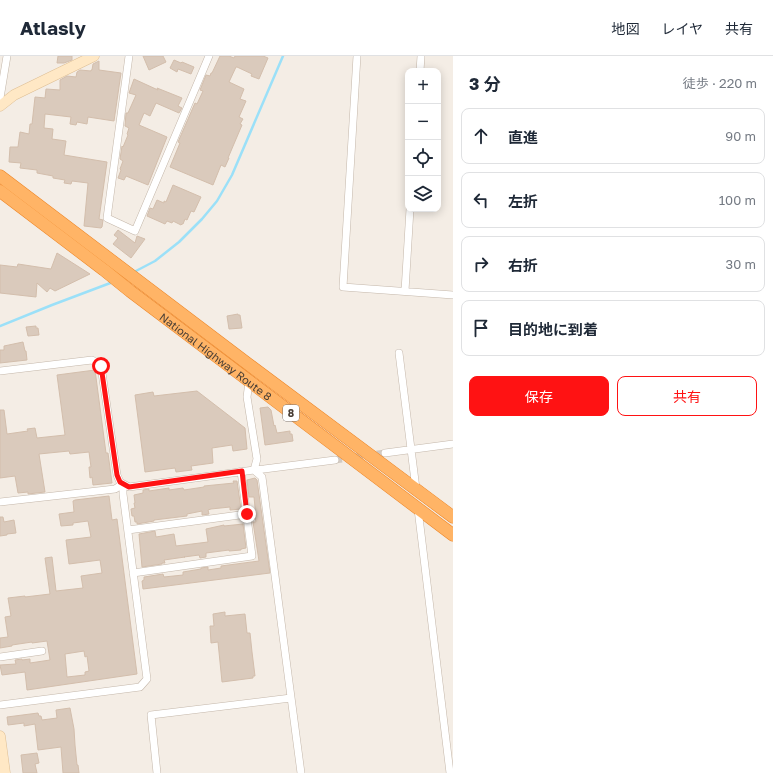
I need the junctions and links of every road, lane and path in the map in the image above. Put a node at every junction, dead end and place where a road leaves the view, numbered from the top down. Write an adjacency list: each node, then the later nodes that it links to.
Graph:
1 (7, 56): 8 (street)
2 (94, 56): 9 (street)
3 (129, 56): 4 (street)
4 (209, 56)
5 (357, 56): 13 (street)
6 (421, 56): 7 (street)
7 (420, 68)
8 (0, 98)
9 (0, 106)
10 (0, 176): 25 (highway, National Highway Route 8 / 8)
11 (0, 191): 17 (highway, National Highway Route 8 / 8)
12 (410, 212): 13 (street)
13 (405, 291): 14 (street)
14 (453, 295)
15 (399, 353): 19 (street)
16 (0, 371): 24 (street)
17 (249, 382): 22 (street); 27 (highway, National Highway Route 8 / 8)
18 (453, 444): 19 (street)
19 (411, 449): 20 (street); 25 (street)
20 (385, 453)
21 (335, 460): 22 (street)
22 (254, 470): 23 (street); 35 (street)
23 (242, 471): 24 (street); 28 (street)
24 (123, 484): 26 (street); 30 (street)
25 (416, 489): 29 (highway, National Highway Route 8 / 8)
26 (0, 502)
27 (418, 508): 31 (highway, National Highway Route 8 / 8); 41 (street)
28 (247, 514): 30 (street); 32 (street)
29 (453, 517)
30 (128, 530): 32 (street)
31 (453, 535)
32 (133, 573): 36 (street)
33 (42, 652): 34 (street)
34 (0, 657)
35 (291, 698): 39 (street); 40 (street)
36 (0, 705)
37 (0, 736): 38 (street)
38 (5, 773)
39 (157, 773)
40 (300, 773)
41 (450, 773)

